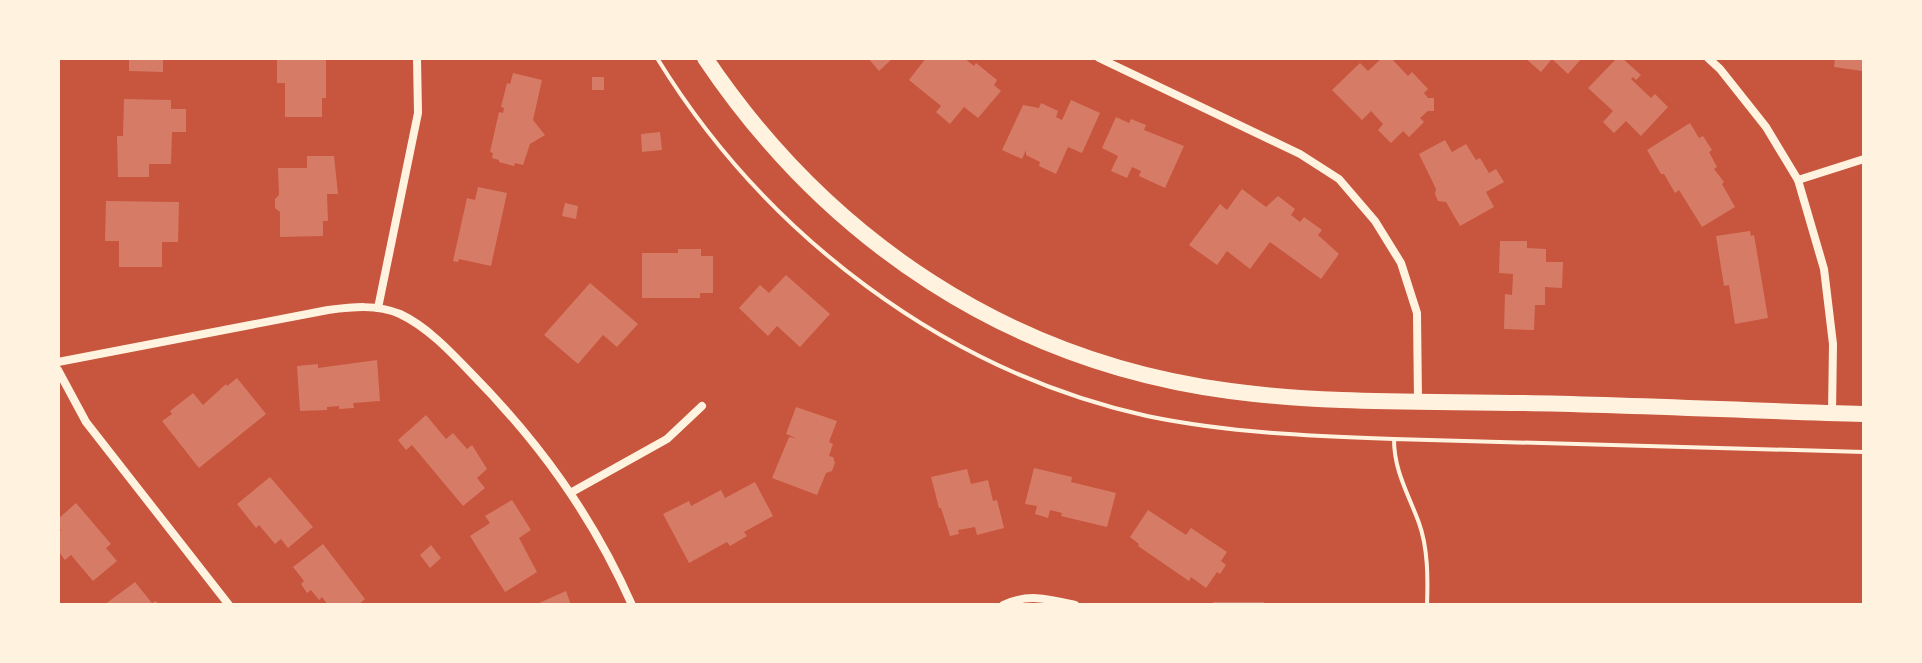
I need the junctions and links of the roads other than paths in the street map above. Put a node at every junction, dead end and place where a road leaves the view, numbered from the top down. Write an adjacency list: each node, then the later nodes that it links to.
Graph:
1 (417, 58): 7 (street)
2 (705, 58): 10 (main road)
3 (1099, 58): 10 (street)
4 (1708, 58): 6 (street)
5 (1864, 159): 6 (street)
6 (1798, 180): 12 (street)
7 (378, 308): 8 (street); 14 (street)
8 (58, 362)
9 (58, 370): 15 (street)
10 (1418, 401): 12 (main road)
11 (702, 406): 14 (street)
12 (1832, 413): 13 (main road)
13 (1864, 414)
14 (572, 492): 16 (street)
15 (229, 605)
16 (632, 605)
17 (1003, 605): 18 (street)
18 (1075, 605)

